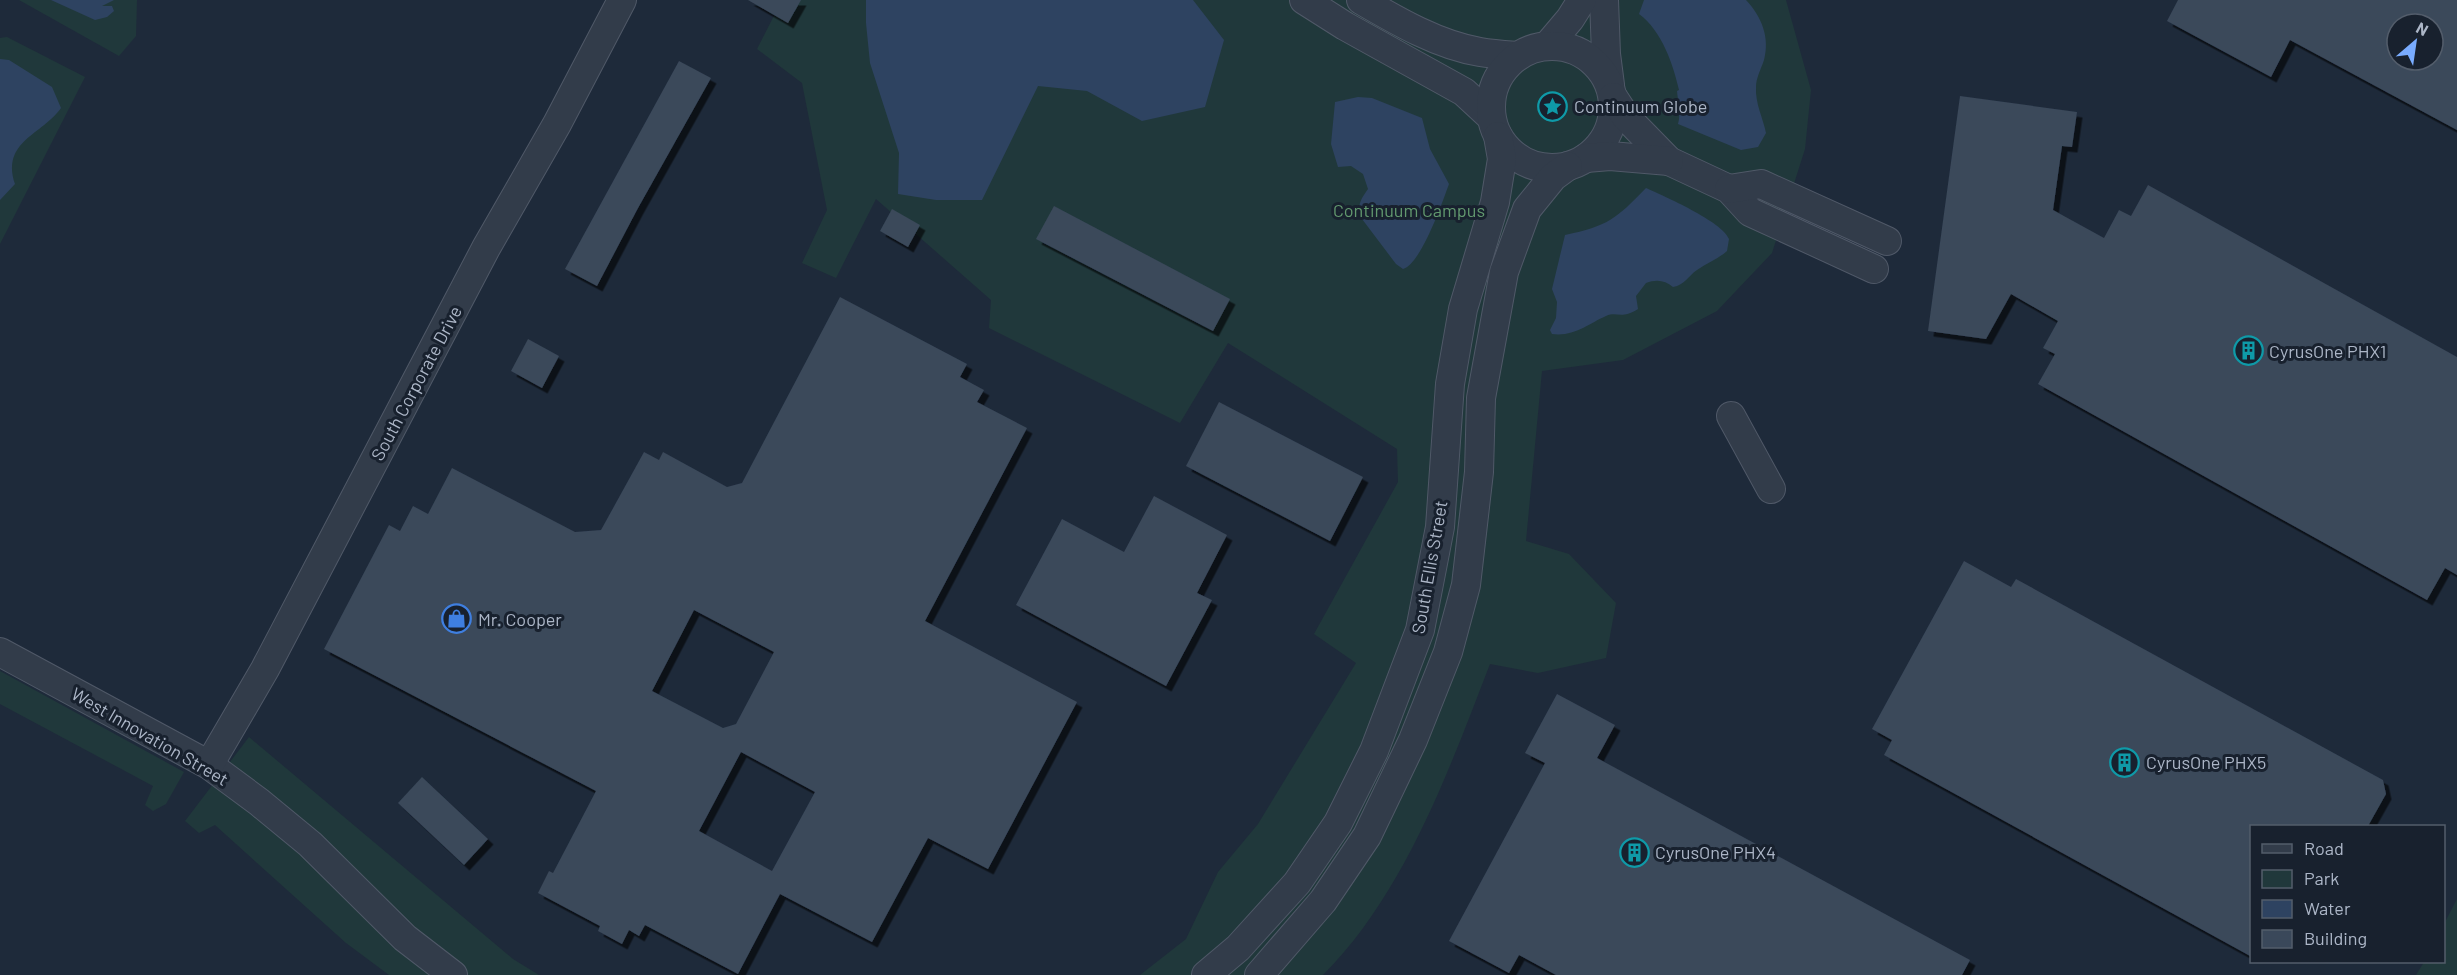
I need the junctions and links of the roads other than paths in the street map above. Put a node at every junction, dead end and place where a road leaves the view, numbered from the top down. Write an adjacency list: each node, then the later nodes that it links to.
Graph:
1 (622, 0): 18 (street, South Corporate Drive)
2 (1304, 0): 9 (street)
3 (1361, 0): 7 (street)
4 (1582, 0): 6 (street)
5 (1604, 0): 8 (street)
6 (1548, 45): 7 (street); 8 (street)
7 (1517, 56): 9 (street)
8 (1612, 92): 10 (street); 11 (street)
9 (1494, 126): 11 (street); 20 (street, South Ellis Street)
10 (1669, 161): 11 (street); 12 (street)
11 (1577, 162): 21 (street, South Ellis Street)
12 (1729, 189): 13 (street); 14 (street)
13 (1887, 241)
14 (1874, 269)
15 (1731, 416): 16 (street)
16 (1771, 489)
17 (0, 652): 18 (street, West Innovation Street)
18 (209, 765): 19 (street, West Innovation Street)
19 (453, 975)
20 (1206, 975)
21 (1259, 975)

